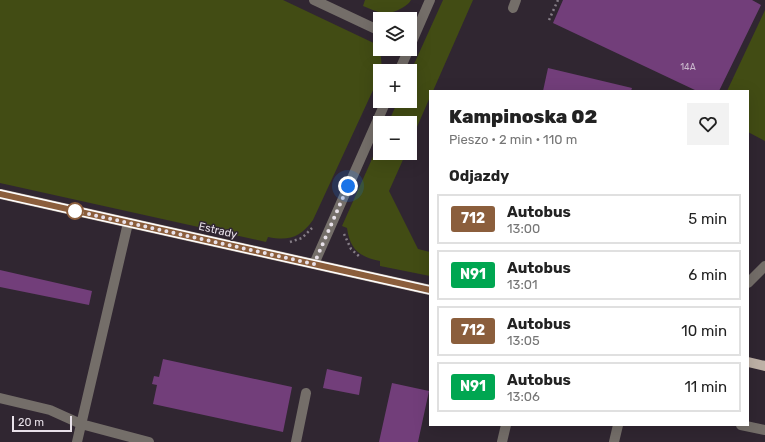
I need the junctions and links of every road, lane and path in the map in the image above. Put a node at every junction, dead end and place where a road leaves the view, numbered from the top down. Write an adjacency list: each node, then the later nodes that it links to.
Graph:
1 (314, 0): 5 (street)
2 (430, 0): 6 (street)
3 (558, 0): 4 (path)
4 (549, 20)
5 (373, 28)
6 (417, 30)
7 (383, 108): 10 (street)
8 (0, 194): 9 (main road, Estrady)
9 (128, 223): 10 (main road, Estrady); 18 (street)
10 (314, 264): 13 (main road, Estrady)
11 (765, 266): 12 (street)
12 (749, 282)
13 (429, 290)
14 (749, 362): 15 (main road)
15 (765, 366)
16 (306, 393): 25 (street)
17 (0, 398): 18 (street)
18 (81, 424): 23 (street); 24 (street)
19 (506, 426): 26 (street)
20 (618, 426): 27 (street)
21 (746, 426): 22 (street)
22 (765, 430)
23 (77, 442)
24 (149, 442)
25 (296, 442)
26 (502, 442)
27 (614, 442)

